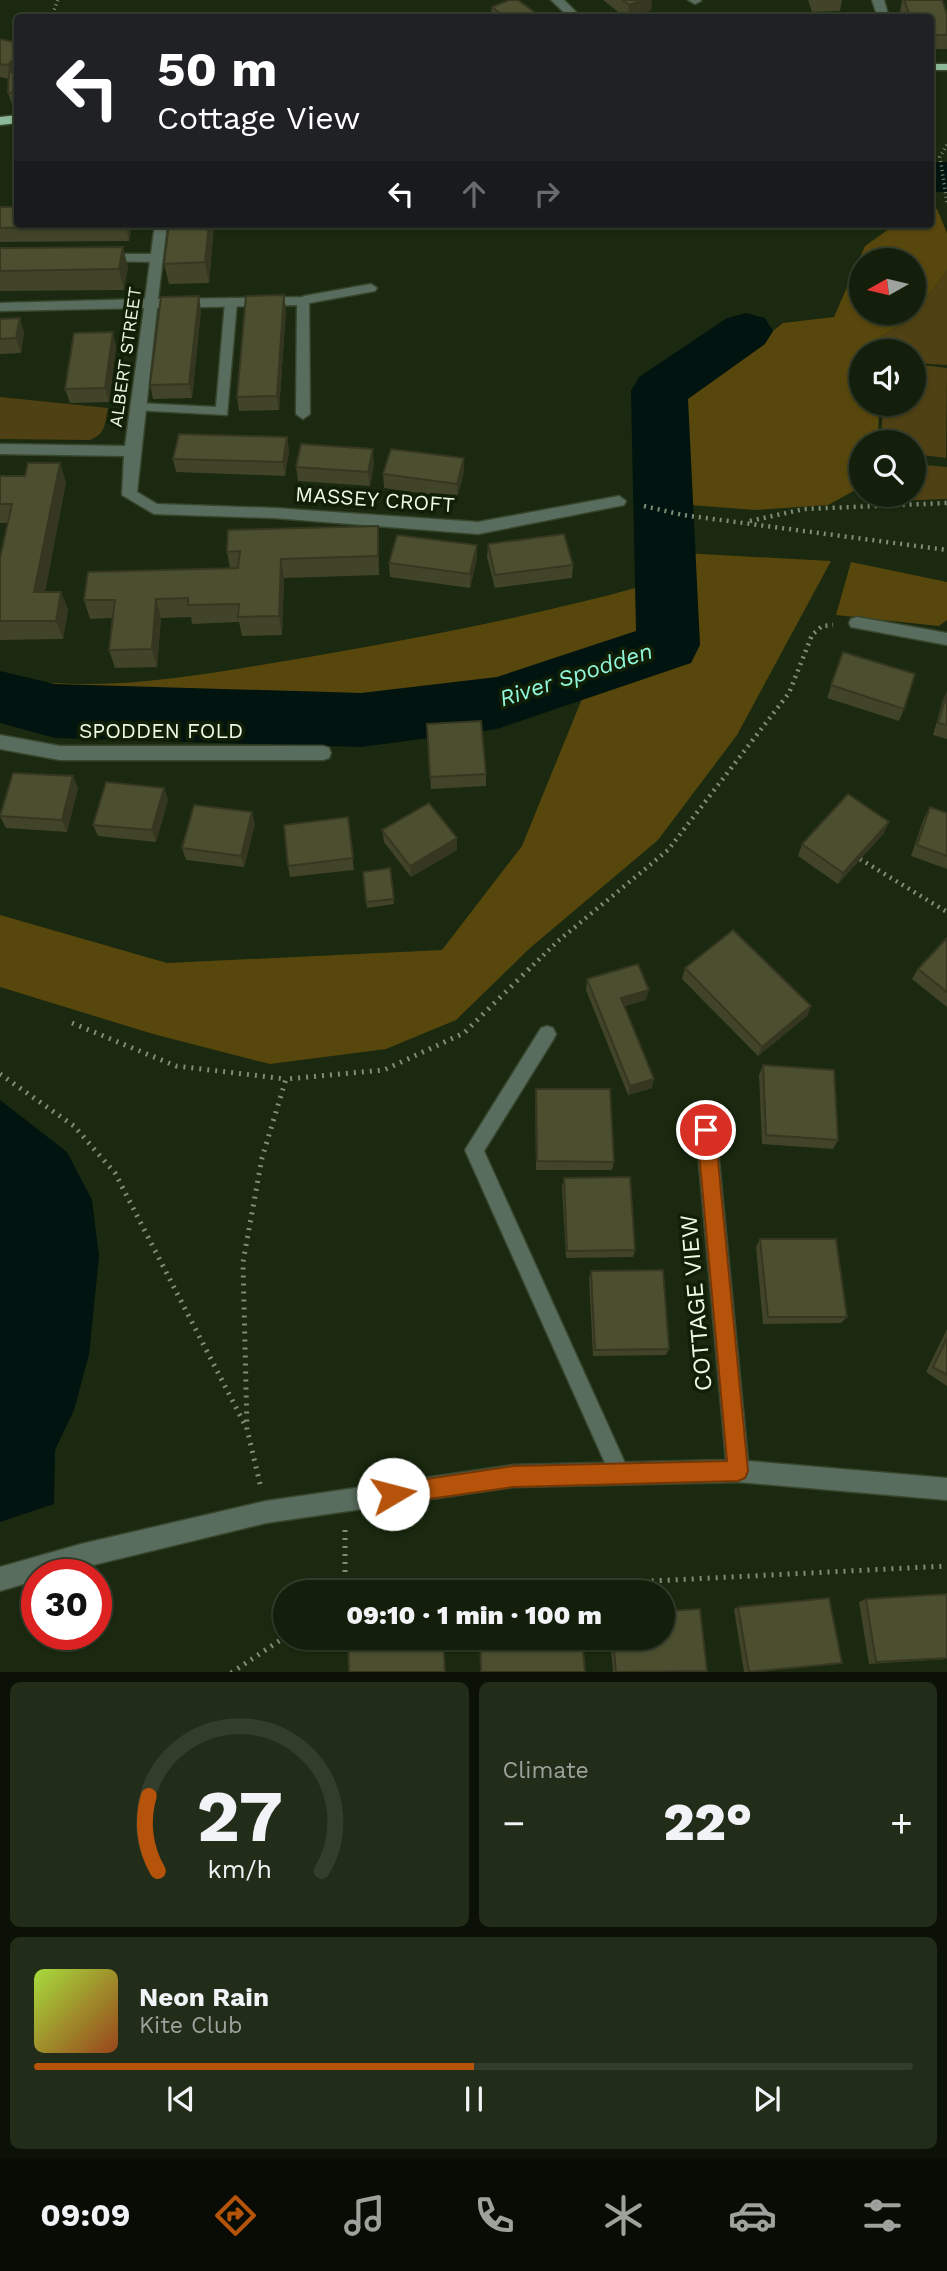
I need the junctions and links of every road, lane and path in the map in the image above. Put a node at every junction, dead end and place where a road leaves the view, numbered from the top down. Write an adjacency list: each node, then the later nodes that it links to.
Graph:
1 (557, 0): 2 (street)
2 (573, 14)
3 (947, 145): 4 (path)
4 (946, 201)
5 (160, 228): 7 (street, ALBERT STREET)
6 (92, 258): 7 (lane)
7 (157, 258): 11 (street, ALBERT STREET)
8 (371, 288): 9 (lane)
9 (304, 300): 10 (street); 14 (street)
10 (231, 302): 11 (street); 13 (lane)
11 (152, 304): 12 (street); 13 (street, ALBERT STREET)
12 (0, 307)
13 (138, 407): 16 (street, ALBERT STREET)
14 (303, 414)
15 (0, 449): 16 (street)
16 (132, 452): 17 (street, ALBERT STREET)
17 (130, 495): 18 (street, MASSEY CROFT)
18 (619, 501): 22 (path)
19 (947, 503): 20 (path)
20 (926, 504)
21 (857, 507): 22 (path)
22 (746, 523): 23 (path)
23 (947, 550)
24 (857, 623): 25 (street); 33 (path)
25 (947, 639)
26 (0, 742): 27 (street, SPODDEN FOLD)
27 (323, 753)
28 (860, 859): 29 (path)
29 (947, 912)
30 (72, 1023): 33 (path)
31 (547, 1034): 37 (lane)
32 (0, 1074): 35 (path)
33 (286, 1079): 35 (path)
34 (706, 1130): 36 (street, COTTAGE VIEW)
35 (247, 1429): 40 (path)
36 (738, 1471): 37 (street); 38 (street)
37 (620, 1474): 39 (street)
38 (947, 1489)
39 (344, 1501): 40 (street); 43 (path)
40 (266, 1513): 42 (street)
41 (947, 1566): 44 (path)
42 (0, 1579)
43 (345, 1580)
44 (672, 1580)
45 (273, 1645): 46 (path)
46 (231, 1672)

